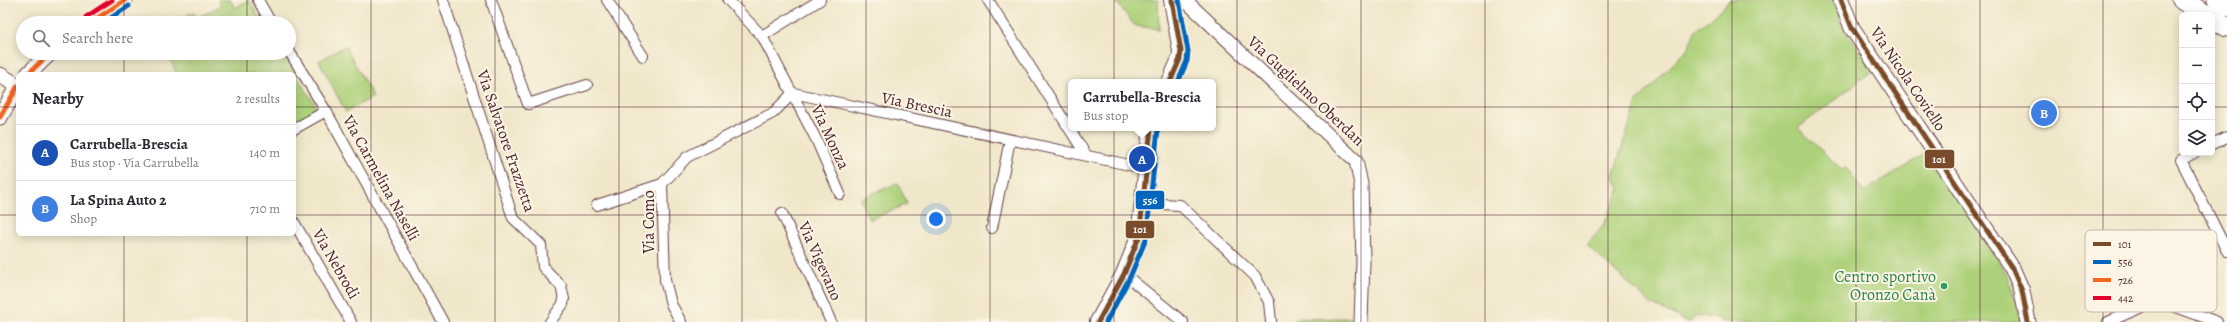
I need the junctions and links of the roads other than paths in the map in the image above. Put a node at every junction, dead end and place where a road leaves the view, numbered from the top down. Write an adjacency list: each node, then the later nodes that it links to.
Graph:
1 (125, 0): 16 (main road)
2 (258, 0): 17 (street)
3 (443, 0): 58 (street, Via Salvatore Frazzetta)
4 (491, 0): 28 (street)
5 (607, 0): 21 (street)
6 (728, 0): 20 (street)
7 (820, 0): 20 (street)
8 (988, 0): 33 (street)
9 (1172, 0): 26 (main road)
10 (1185, 0): 64 (street, Via Guglielmo Oberdan)
11 (1841, 0): 65 (main road, Via Nicola Coviello)
12 (2182, 0): 15 (highway)
13 (2217, 0): 14 (highway)
14 (2227, 6)
15 (2202, 12)
16 (101, 16)
17 (267, 16)
18 (2215, 20): 19 (highway)
19 (2227, 27)
20 (762, 36): 30 (street)
21 (643, 56)
22 (43, 60): 24 (main road)
23 (295, 60): 31 (street, Via Carmelina Naselli)
24 (30, 72)
25 (0, 74): 27 (main road)
26 (1171, 79)
27 (16, 85)
28 (587, 85)
29 (16, 89): 32 (main road)
30 (793, 93): 38 (street, Via Brescia); 43 (street, Via Como); 44 (street, Via Monza)
31 (326, 111): 34 (street); 57 (street, Via Carmelina Naselli)
32 (0, 117)
33 (1068, 127)
34 (296, 129)
35 (1071, 131): 40 (street)
36 (1151, 131): 42 (main road)
37 (2227, 137): 39 (street)
38 (1010, 140): 40 (street, Via Brescia); 49 (street)
39 (2215, 143)
40 (1086, 155): 42 (street, Via Brescia)
41 (2188, 156): 50 (street)
42 (1148, 169): 45 (main road)
43 (662, 184): 46 (street); 59 (street, Via Como)
44 (840, 194)
45 (1144, 203): 53 (main road); 63 (street)
46 (597, 205)
47 (782, 213): 60 (street, Via Vigevano)
48 (296, 226): 56 (street, Via Nebrodi)
49 (992, 228)
50 (2216, 230)
51 (2217, 231): 52 (street)
52 (2227, 251)
53 (1124, 274): 61 (main road); 62 (street)
54 (2131, 312): 66 (street)
55 (2189, 312): 67 (street)
56 (351, 322)
57 (443, 322)
58 (550, 322)
59 (681, 322)
60 (831, 322)
61 (1098, 322)
62 (1183, 322)
63 (1271, 322)
64 (1361, 322)
65 (2028, 322)
66 (2108, 322)
67 (2216, 322)

